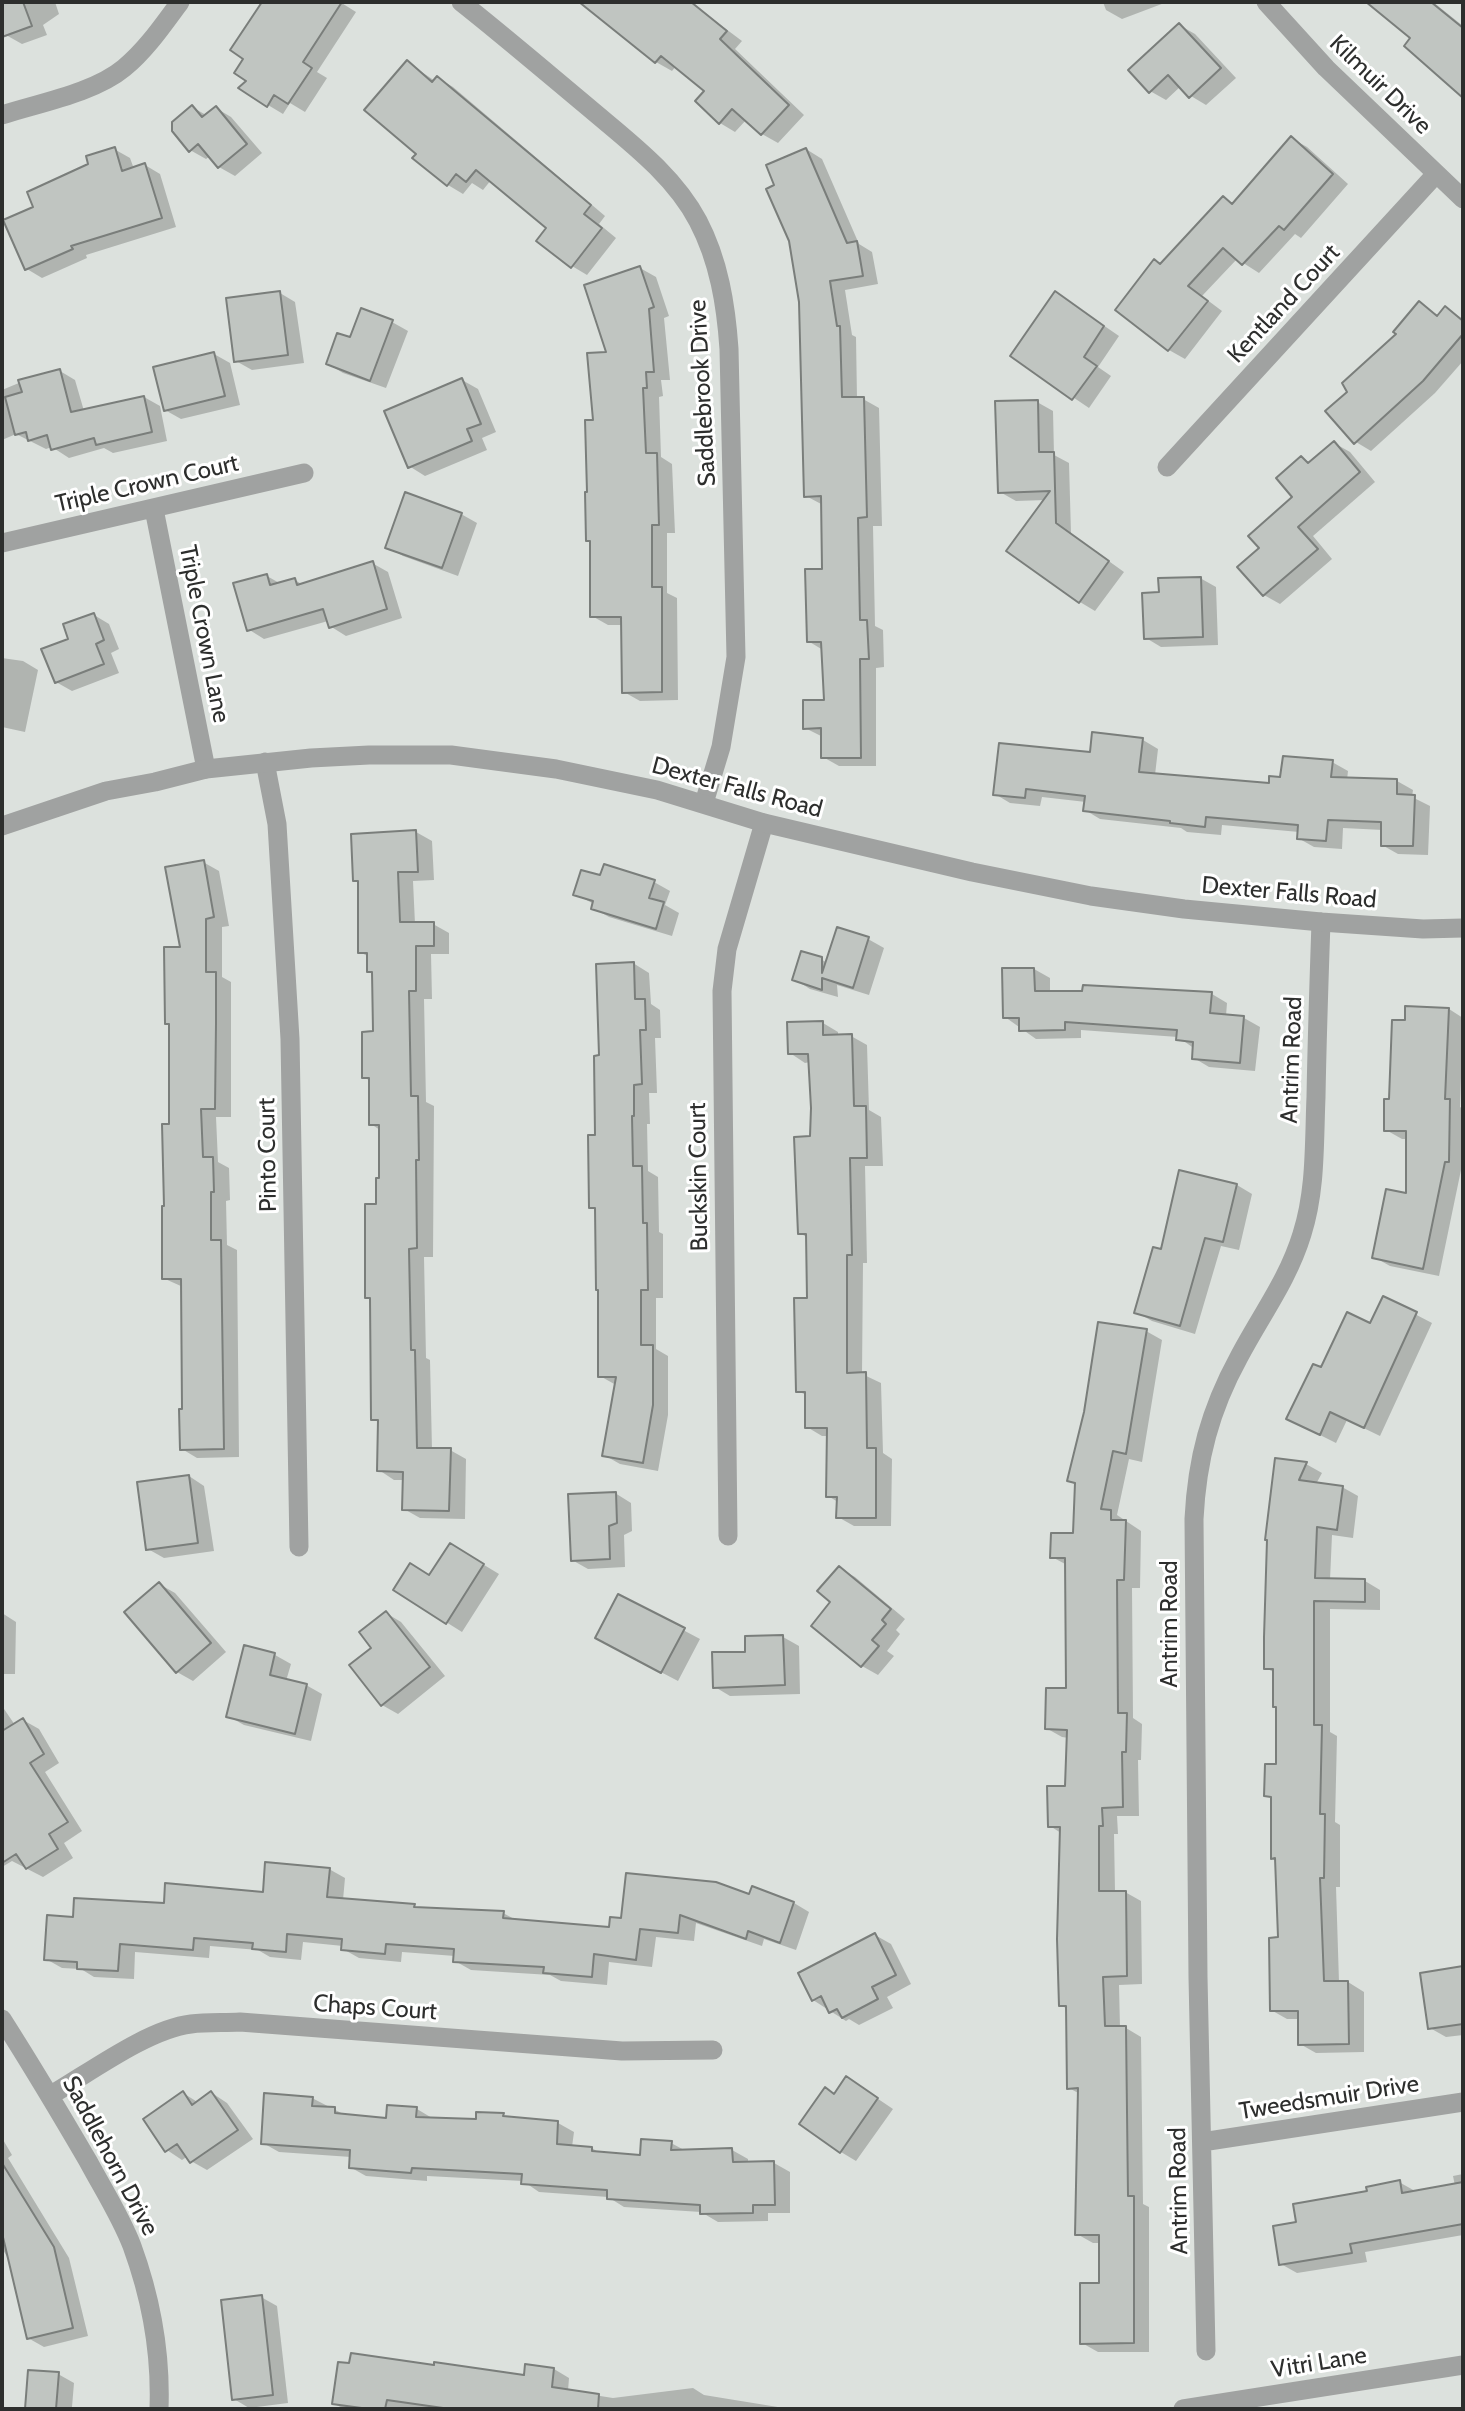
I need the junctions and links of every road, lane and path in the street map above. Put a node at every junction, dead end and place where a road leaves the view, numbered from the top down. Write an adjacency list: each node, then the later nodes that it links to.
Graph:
1 (180, 2): 4 (street)
2 (461, 2): 13 (street, Saddlebrook Drive)
3 (1266, 2): 5 (street, Kilmuir Drive)
4 (2, 115)
5 (1436, 174): 6 (street, Kilmuir Drive); 7 (street, Kentland Court)
6 (1463, 199)
7 (1167, 467)
8 (304, 473): 9 (street, Triple Crown Court)
9 (154, 509): 10 (street, Triple Crown Court); 12 (street, Triple Crown Lane)
10 (2, 543)
11 (265, 762): 12 (street, Dexter Falls Road); 13 (street, Dexter Falls Road); 19 (street, Pinto Court)
12 (206, 769): 15 (street, Dexter Falls Road)
13 (704, 803): 14 (street, Dexter Falls Road)
14 (764, 823): 16 (street, Dexter Falls Road); 18 (street, Buckskin Court)
15 (2, 826)
16 (1321, 922): 17 (street, Dexter Falls Road); 24 (street, Antrim Road)
17 (1463, 928)
18 (728, 1536)
19 (299, 1547)
20 (2, 2019): 22 (street, Saddlehorn Drive)
21 (713, 2050): 22 (street, Chaps Court)
22 (51, 2095): 27 (street, Saddlehorn Drive)
23 (1463, 2102): 24 (street, Tweedsmuir Drive)
24 (1202, 2141): 25 (street, Antrim Road)
25 (1206, 2351)
26 (1463, 2365): 28 (street, Vitri Lane)
27 (159, 2409)
28 (1183, 2409)

